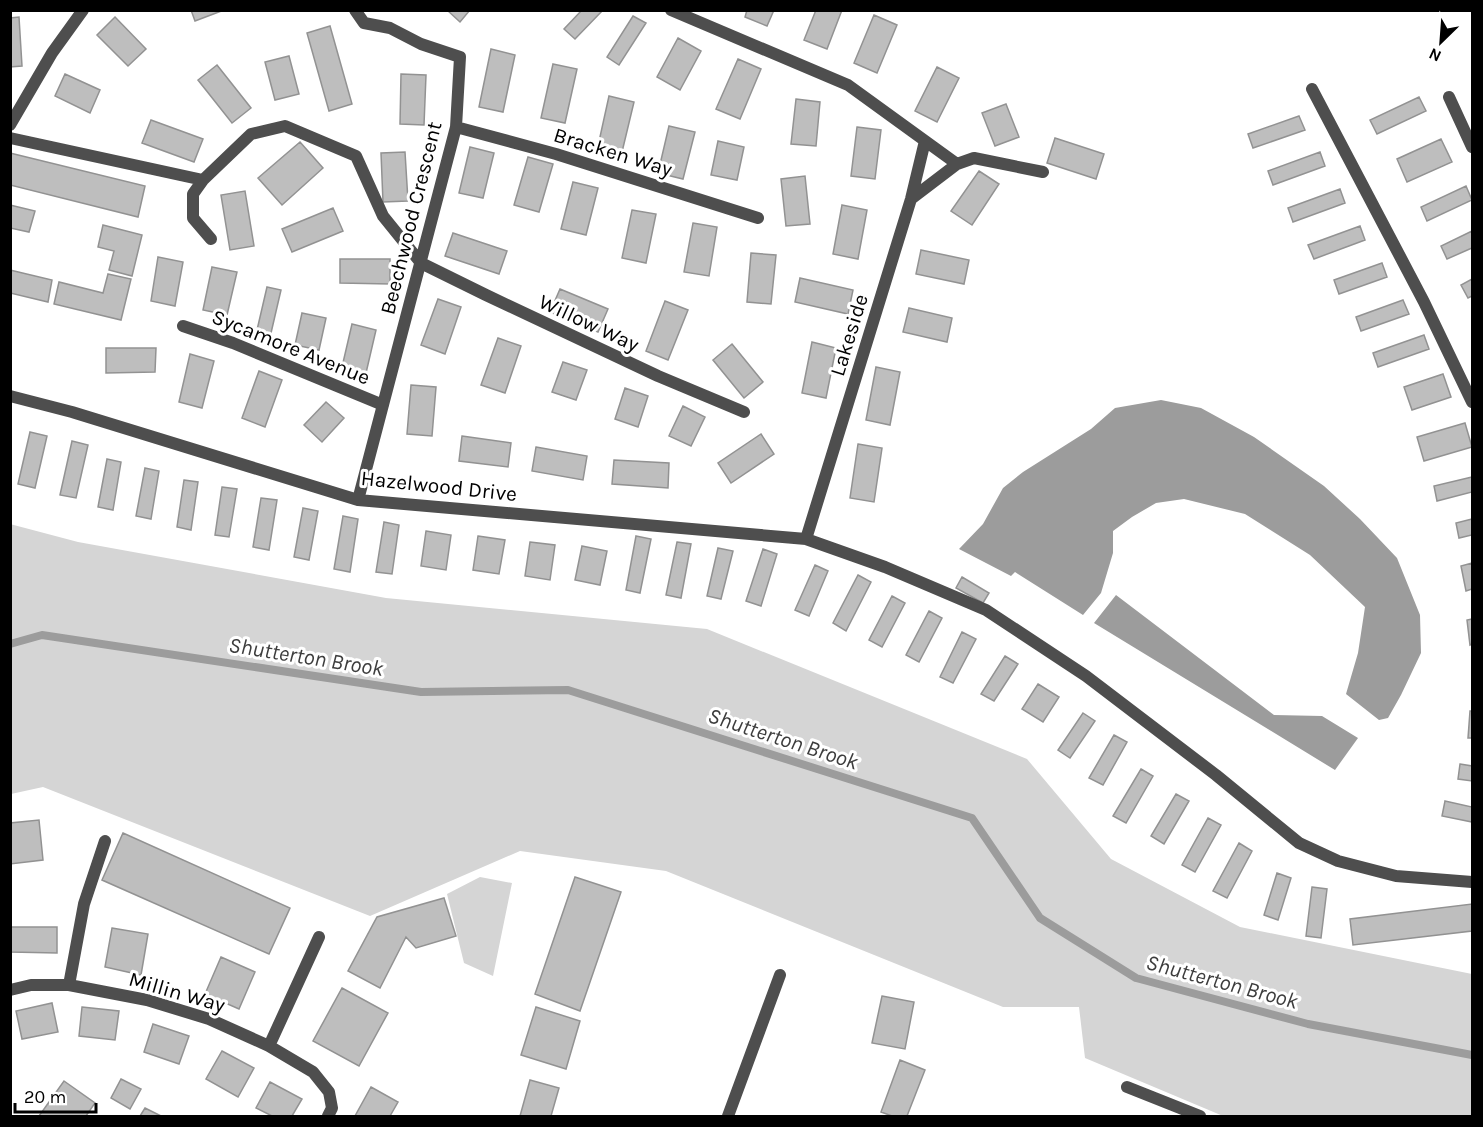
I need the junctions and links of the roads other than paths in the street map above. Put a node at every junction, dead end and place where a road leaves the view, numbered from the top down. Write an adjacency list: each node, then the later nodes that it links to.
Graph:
1 (83, 10): 6 (street)
2 (355, 10): 7 (street, Beechwood Crescent)
3 (671, 10): 9 (street)
4 (1312, 89): 20 (street)
5 (1449, 97): 10 (street)
6 (10, 125)
7 (456, 127): 15 (street, Bracken Way); 17 (street, Beechwood Crescent)
8 (10, 138): 13 (street)
9 (925, 141): 11 (street); 14 (street, Lakeside)
10 (1473, 147)
11 (957, 164): 12 (street); 14 (street)
12 (1043, 172)
13 (203, 180): 16 (street); 17 (street)
14 (910, 199): 24 (street, Lakeside)
15 (758, 218)
16 (211, 239)
17 (421, 263): 21 (street, Beechwood Crescent); 22 (street, Willow Way)
18 (183, 326): 21 (street, Sycamore Avenue)
19 (10, 396): 23 (street, Hazelwood Drive)
20 (1473, 402)
21 (383, 405): 23 (street, Beechwood Crescent)
22 (744, 412)
23 (358, 500): 24 (street, Hazelwood Drive)
24 (806, 539): 26 (street, Hazelwood Drive)
25 (105, 841): 29 (street)
26 (1473, 882)
27 (319, 937): 31 (street)
28 (780, 975): 34 (street)
29 (69, 985): 30 (street, Millin Way); 31 (street, Millin Way)
30 (10, 990)
31 (269, 1046): 33 (street, Millin Way)
32 (1127, 1087): 35 (street)
33 (328, 1116)
34 (728, 1116)
35 (1200, 1116)

